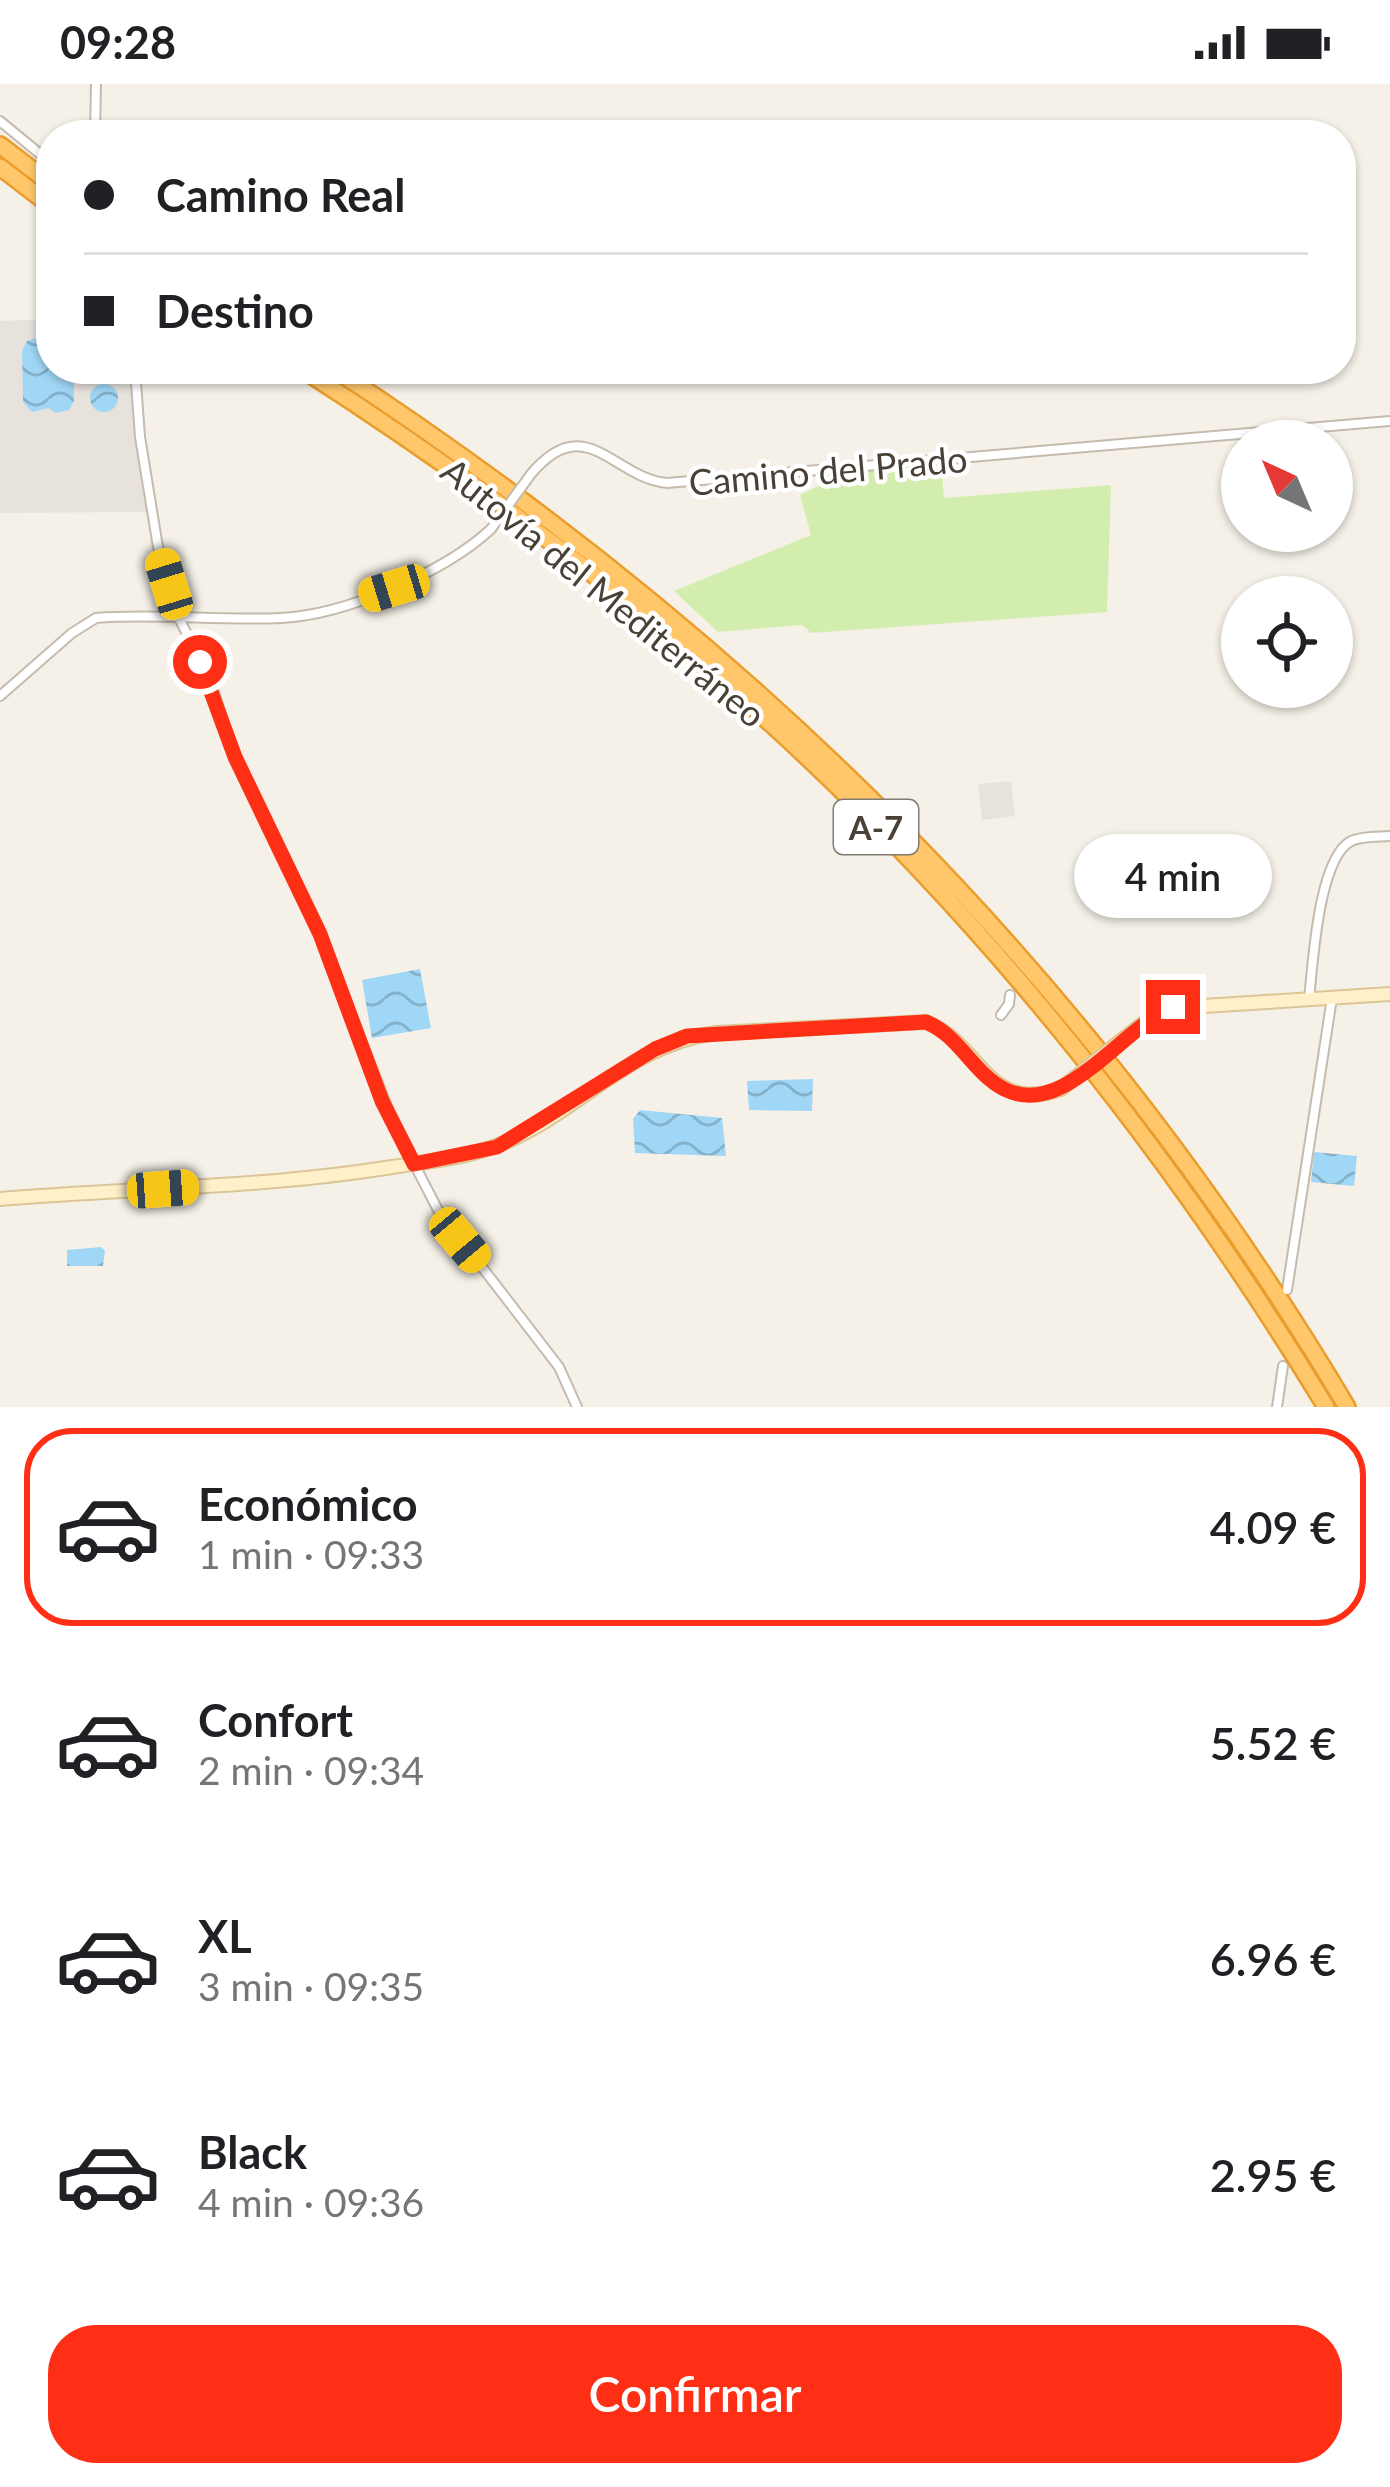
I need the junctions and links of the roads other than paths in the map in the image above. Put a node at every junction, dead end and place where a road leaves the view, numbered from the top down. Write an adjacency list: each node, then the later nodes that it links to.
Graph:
1 (96, 84): 2 (street)
2 (95, 120)
3 (0, 121): 5 (street)
4 (0, 145): 7 (highway)
5 (36, 151)
6 (0, 167): 8 (highway)
7 (36, 173)
8 (36, 195)
9 (136, 384): 13 (street)
10 (324, 384): 27 (highway, Autovía del Mediterráneo / A-7)
11 (356, 384): 28 (highway, Autovía del Mediterráneo / A-7)
12 (1390, 421): 13 (street, Camino del Prado, bridge)
13 (180, 620): 14 (street, Camino del Prado); 21 (street)
14 (0, 696)
15 (1390, 836): 19 (street)
16 (1390, 994): 18 (main road)
17 (1010, 995): 20 (street)
18 (1332, 998): 19 (main road); 23 (street)
19 (1309, 999): 21 (main road, bridge)
20 (1000, 1015)
21 (414, 1164): 22 (main road); 25 (street)
22 (0, 1198)
23 (1287, 1290)
24 (1283, 1366): 26 (street)
25 (577, 1407)
26 (1277, 1407)
27 (1326, 1407)
28 (1347, 1407)

